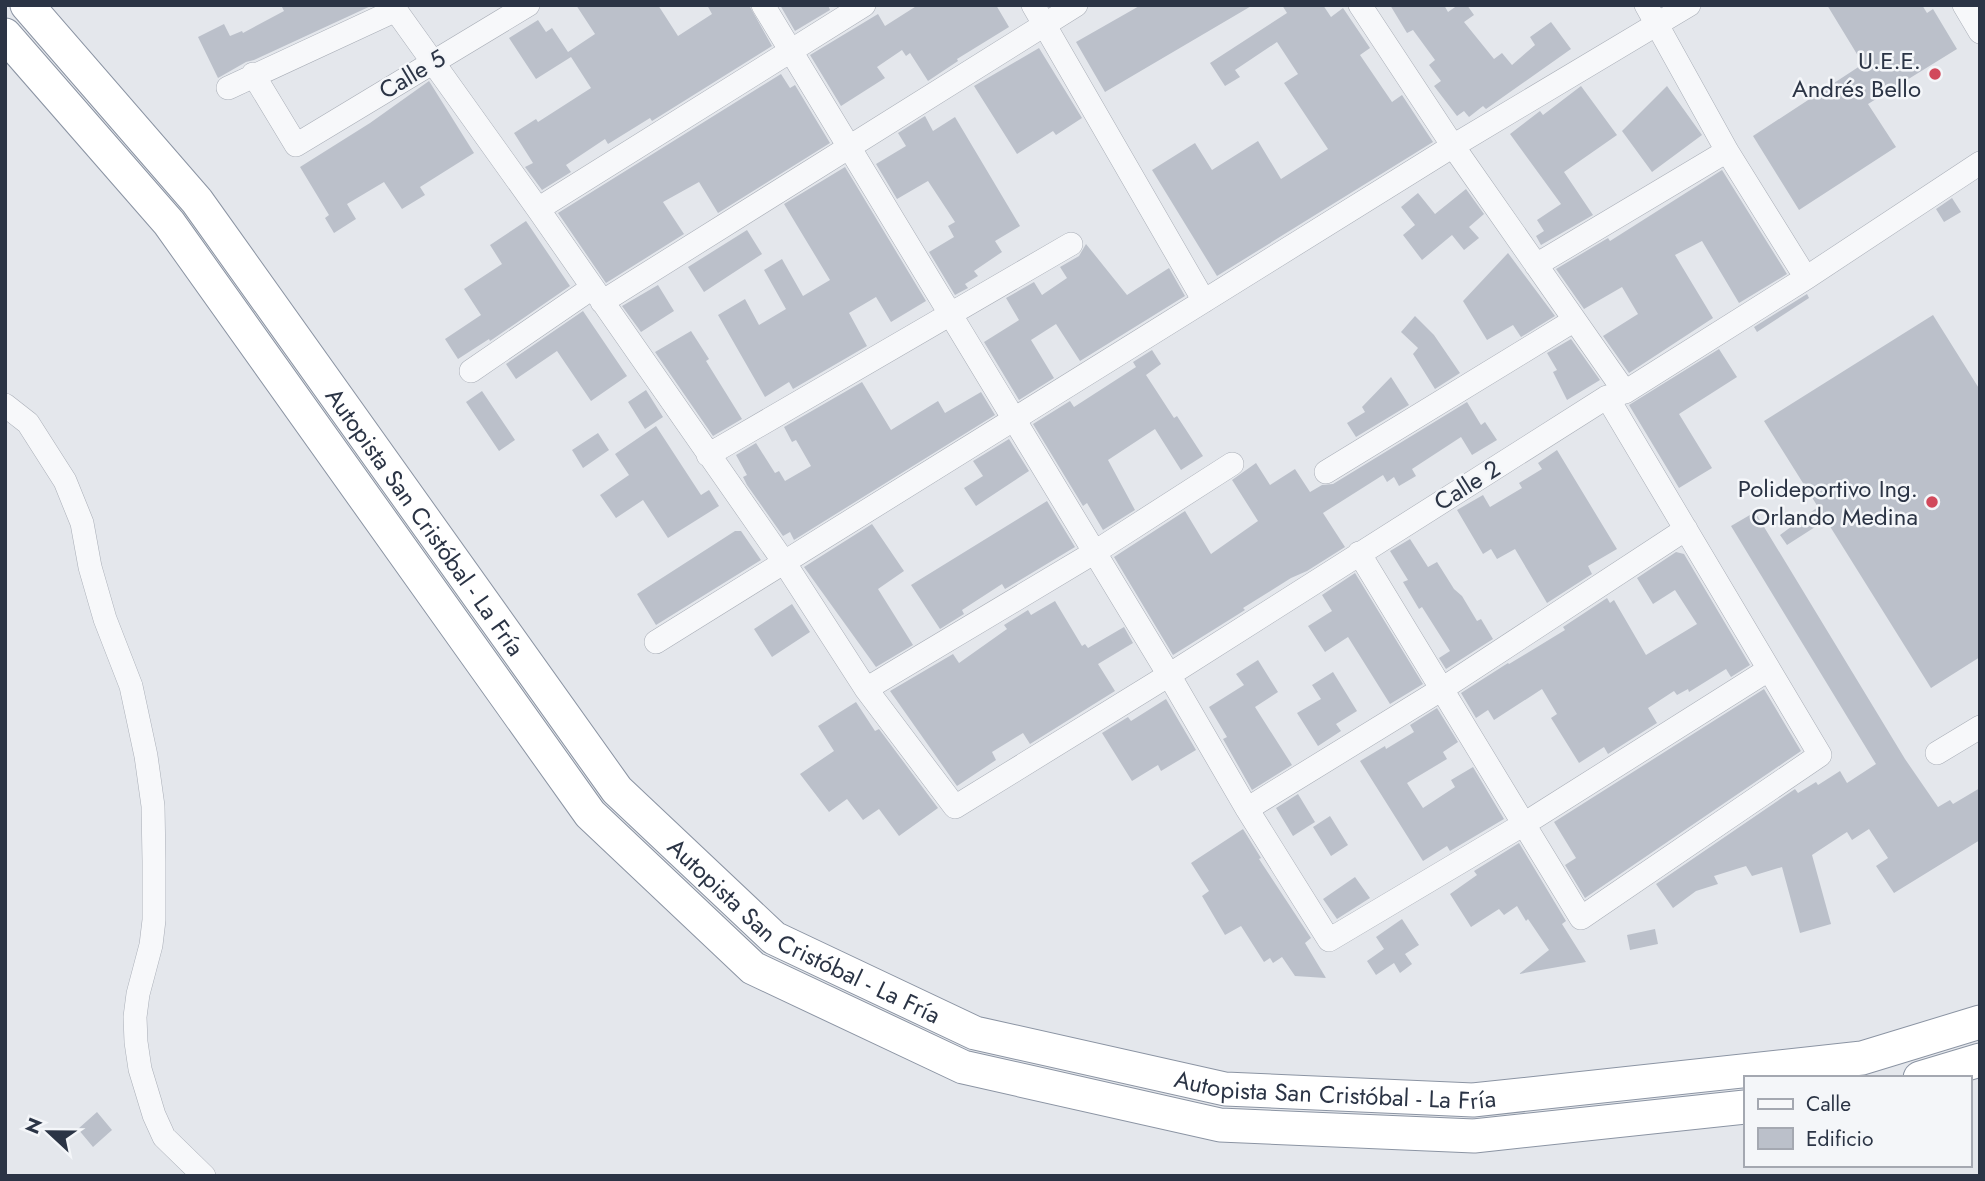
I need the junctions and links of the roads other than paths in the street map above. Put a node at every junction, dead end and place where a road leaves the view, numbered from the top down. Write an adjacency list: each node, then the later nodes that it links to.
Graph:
1 (27, 5): 51 (highway, Autopista San Cristóbal - La Fría)
2 (528, 5): 16 (street, Calle 5)
3 (763, 5): 15 (street)
4 (864, 5): 15 (street)
5 (1076, 5): 11 (street)
6 (1360, 5): 19 (street)
7 (1646, 5): 12 (street)
8 (1689, 5): 12 (street)
9 (1964, 5): 13 (street)
10 (394, 8): 16 (street); 17 (street)
11 (1038, 15): 20 (street); 28 (street)
12 (1658, 26): 19 (street); 21 (street)
13 (1980, 32)
14 (5, 35): 54 (highway, Autopista San Cristóbal - La Fría)
15 (790, 51): 20 (street); 23 (street)
16 (433, 61): 17 (street, Calle 5); 23 (street)
17 (253, 74): 18 (street)
18 (228, 88)
19 (1452, 146): 25 (street); 28 (street)
20 (849, 147): 27 (street); 29 (street)
21 (1727, 151): 25 (street); 26 (street)
22 (1980, 163): 26 (street, Calle 2)
23 (538, 209): 27 (street)
24 (1071, 244): 29 (street)
25 (1536, 265): 30 (street)
26 (1806, 278): 32 (street, Calle 2)
27 (597, 295): 31 (street); 35 (street)
28 (1204, 301): 34 (street)
29 (950, 314): 34 (street); 35 (street)
30 (1573, 321): 32 (street); 37 (street)
31 (471, 371)
32 (1616, 395): 38 (street); 40 (street, Calle 2)
33 (5, 405): 55 (street)
34 (1014, 419): 39 (street); 41 (street)
35 (708, 455): 41 (street)
36 (1232, 464): 39 (street)
37 (1326, 471)
38 (1686, 529): 43 (street); 46 (street)
39 (1095, 552): 44 (street); 45 (street)
40 (1359, 553): 44 (street, Calle 2); 46 (street)
41 (783, 562): 42 (street); 45 (street)
42 (656, 642)
43 (1768, 670): 50 (street); 50 (street)
44 (1169, 675): 45 (street, Calle 2); 49 (street)
45 (866, 689)
46 (1442, 689): 49 (street); 50 (street)
47 (1980, 727): 48 (street)
48 (1937, 753)
49 (1247, 809): 50 (street)
50 (1524, 824)
51 (1980, 1022)
52 (1980, 1060): 53 (highway)
53 (1927, 1076)
54 (1744, 1107)
55 (204, 1176)

